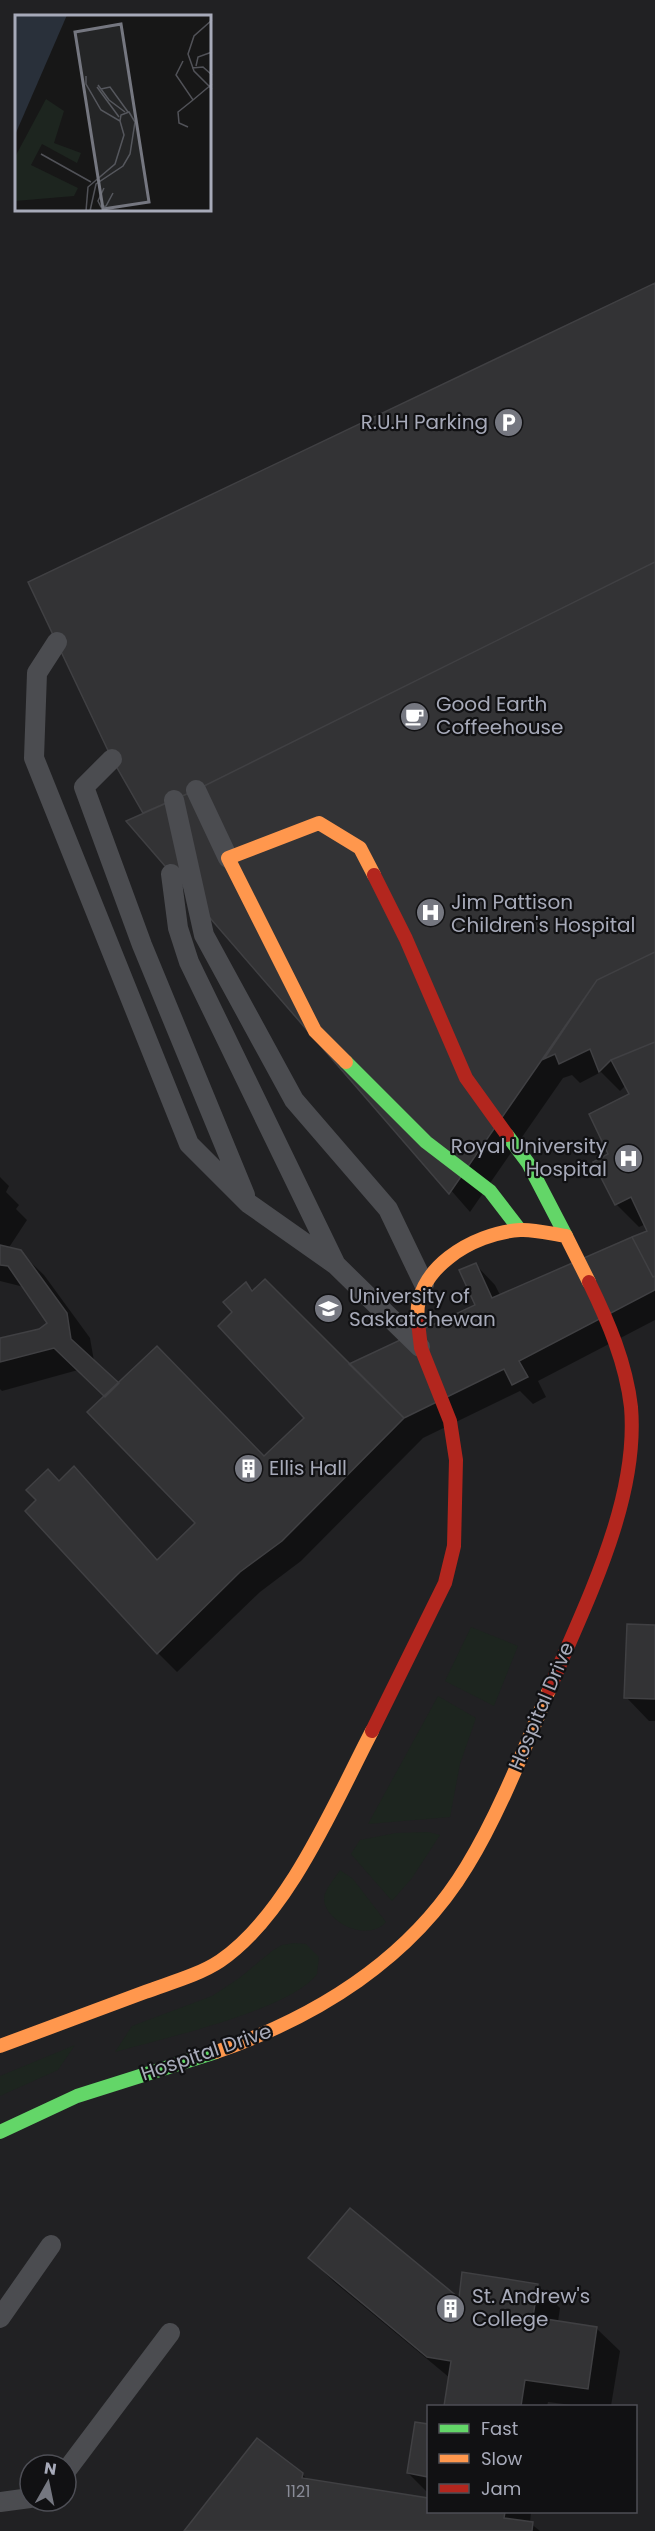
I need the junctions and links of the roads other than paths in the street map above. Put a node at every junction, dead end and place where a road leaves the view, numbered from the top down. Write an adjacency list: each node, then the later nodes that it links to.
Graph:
1 (57, 642): 7 (lane)
2 (112, 759): 7 (lane)
3 (196, 790): 5 (lane)
4 (174, 800): 11 (lane)
5 (228, 858): 8 (street); 9 (street, Hospital Drive)
6 (171, 874): 10 (lane)
7 (248, 1203): 10 (lane)
8 (520, 1230): 9 (street); 11 (street)
9 (566, 1236): 14 (street, Hospital Drive)
10 (336, 1265): 12 (lane)
11 (423, 1284): 12 (street)
12 (421, 1348): 13 (street)
13 (0, 2046)
14 (0, 2132)
15 (51, 2245): 16 (lane)
16 (0, 2318)
17 (170, 2333): 18 (lane)
18 (78, 2455)
19 (18, 2500): 20 (lane)
20 (0, 2502)

